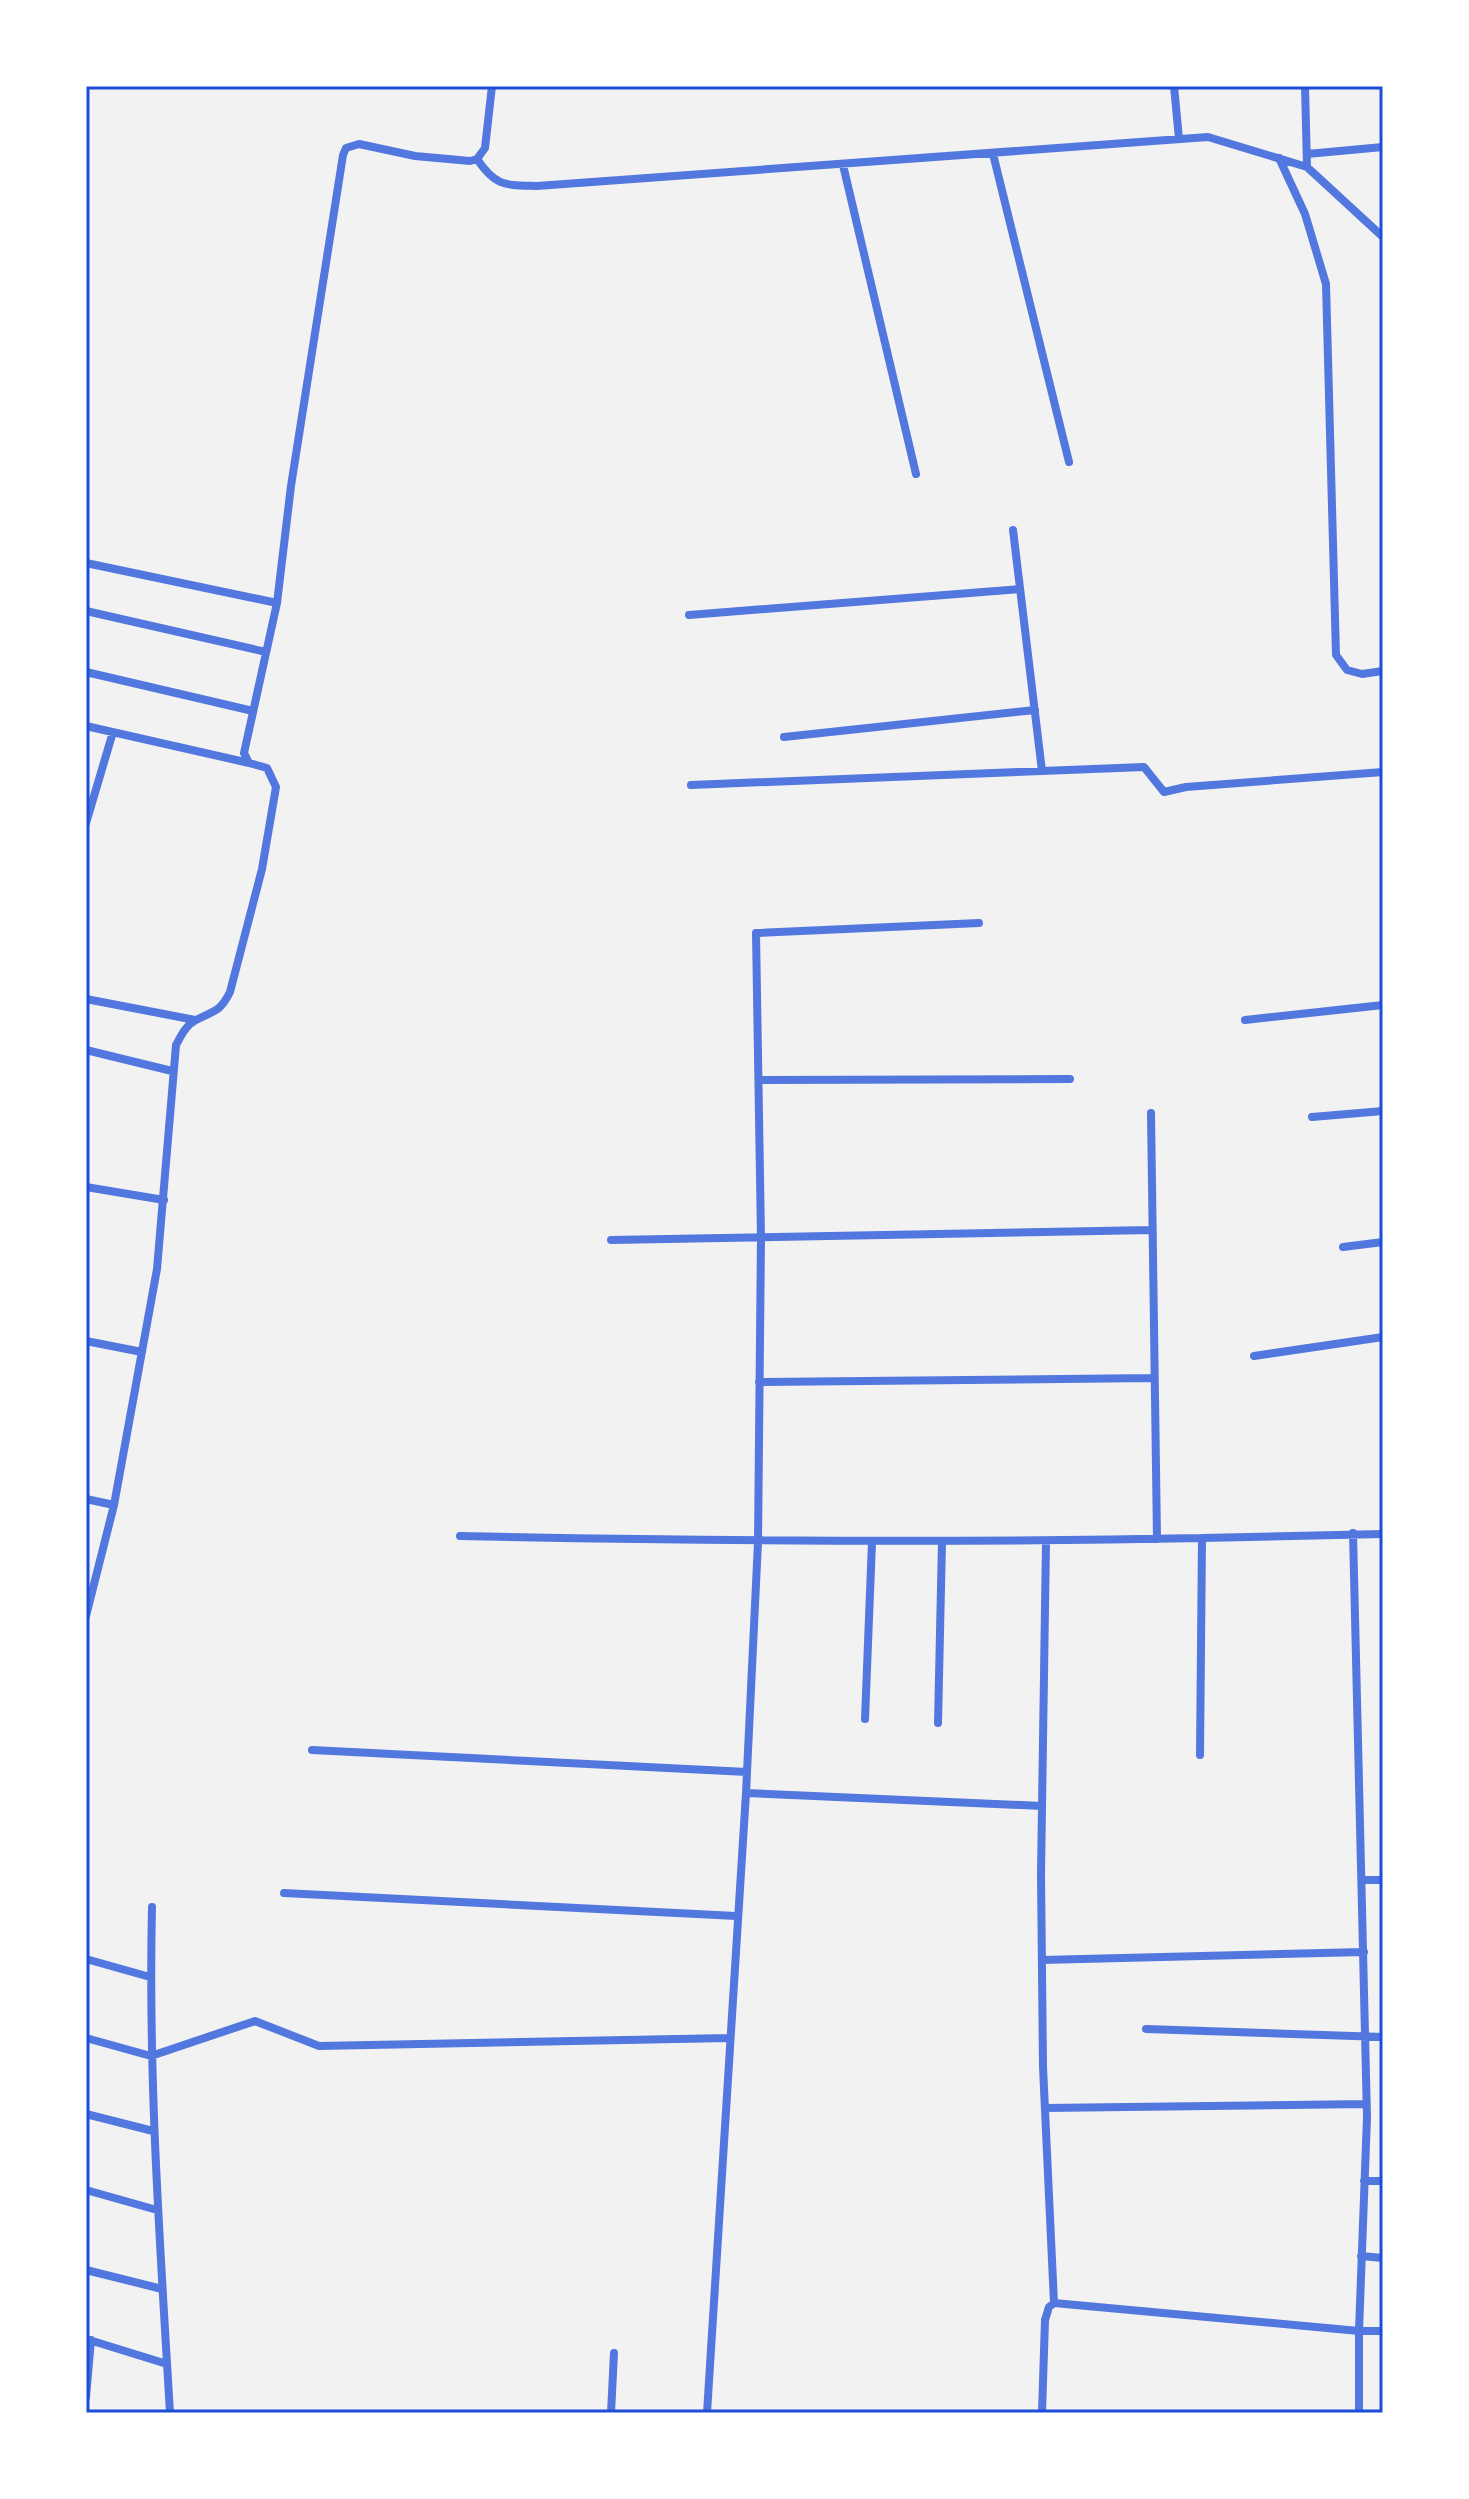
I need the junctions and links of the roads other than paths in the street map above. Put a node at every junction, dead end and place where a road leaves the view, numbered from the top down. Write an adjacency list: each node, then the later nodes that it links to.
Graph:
1 (490, 86): 9 (street)
2 (1174, 86): 4 (street)
3 (1305, 86): 7 (street)
4 (1179, 139): 6 (street); 8 (street)
5 (1383, 147): 7 (street)
6 (993, 154): 10 (street); 13 (street)
7 (1307, 154): 11 (street)
8 (1279, 158): 11 (street); 22 (street)
9 (477, 159): 10 (street); 18 (street)
10 (843, 165): 14 (street)
11 (1307, 167): 12 (street)
12 (1383, 237)
13 (1069, 462)
14 (916, 474)
15 (1013, 530): 17 (street)
16 (86, 563): 18 (street)
17 (1020, 589): 20 (street); 24 (street)
18 (277, 603): 21 (street)
19 (86, 611): 21 (street)
20 (689, 615)
21 (266, 652): 25 (street)
22 (1383, 671)
23 (86, 672): 25 (street)
24 (1035, 710): 28 (street); 30 (street)
25 (253, 711): 29 (street)
26 (86, 726): 27 (street)
27 (113, 732): 29 (street); 33 (street)
28 (784, 737)
29 (249, 763): 38 (street)
30 (1042, 771): 31 (street); 32 (street)
31 (1383, 772)
32 (691, 785)
33 (90, 796): 34 (street)
34 (86, 823)
35 (979, 923): 43 (street)
36 (86, 999): 38 (street)
37 (1383, 1005): 39 (street)
38 (195, 1020): 41 (street)
39 (1245, 1020)
40 (86, 1050): 41 (street)
41 (172, 1071): 48 (street)
42 (1070, 1079): 43 (street)
43 (760, 1080): 50 (street)
44 (1383, 1111): 46 (street)
45 (1151, 1113): 49 (street)
46 (1312, 1117)
47 (86, 1187): 48 (street)
48 (164, 1200): 56 (street)
49 (1152, 1230): 50 (street); 58 (street)
50 (761, 1237): 51 (street); 59 (street)
51 (611, 1240)
52 (1383, 1242): 53 (street)
53 (1343, 1247)
54 (1383, 1337): 57 (street)
55 (86, 1341): 56 (street)
56 (142, 1352): 61 (street)
57 (1254, 1356)
58 (1154, 1378): 59 (street); 66 (street)
59 (759, 1382): 67 (street)
60 (86, 1499): 61 (street)
61 (114, 1505): 71 (street)
62 (1353, 1533): 63 (street); 65 (street); 79 (street)
63 (1383, 1534)
64 (460, 1536): 67 (street)
65 (1202, 1538): 66 (street); 75 (street)
66 (1157, 1539): 70 (street)
67 (758, 1542): 68 (street); 76 (street)
68 (872, 1542): 69 (street); 72 (street)
69 (942, 1542): 70 (street); 73 (street)
70 (1046, 1542): 78 (street)
71 (86, 1616)
72 (865, 1719)
73 (938, 1723)
74 (312, 1750): 76 (street)
75 (1200, 1755)
76 (747, 1772): 77 (street)
77 (746, 1793): 78 (street); 83 (street)
78 (1042, 1806): 86 (street)
79 (1363, 1880): 80 (street); 84 (street)
80 (1383, 1880)
81 (284, 1893): 83 (street)
82 (152, 1907): 87 (street)
83 (736, 1916): 92 (street)
84 (1364, 1952): 86 (street); 89 (street)
85 (86, 1959): 87 (street)
86 (1042, 1960): 95 (street)
87 (150, 1977): 93 (street)
88 (1146, 2029): 89 (street)
89 (1365, 2037): 90 (street); 94 (street)
90 (1383, 2037)
91 (86, 2038): 93 (street)
92 (729, 2038): 93 (street); 115 (street)
93 (151, 2056): 97 (street)
94 (1366, 2104): 95 (street); 98 (street)
95 (1045, 2108): 106 (street)
96 (86, 2114): 97 (street)
97 (153, 2131): 101 (street)
98 (1364, 2181): 99 (street); 102 (street)
99 (1383, 2181)
100 (86, 2190): 101 (street)
101 (157, 2210): 105 (street)
102 (1361, 2256): 103 (street); 107 (street)
103 (1383, 2258)
104 (86, 2270): 105 (street)
105 (162, 2289): 111 (street)
106 (1054, 2303): 107 (street); 116 (street)
107 (1359, 2331): 108 (street); 117 (street)
108 (1383, 2331)
109 (89, 2340): 111 (street); 112 (street)
110 (614, 2353): 114 (street)
111 (167, 2364): 113 (street)
112 (86, 2397)
113 (170, 2413)
114 (611, 2413)
115 (707, 2413)
116 (1042, 2413)
117 (1359, 2413)

